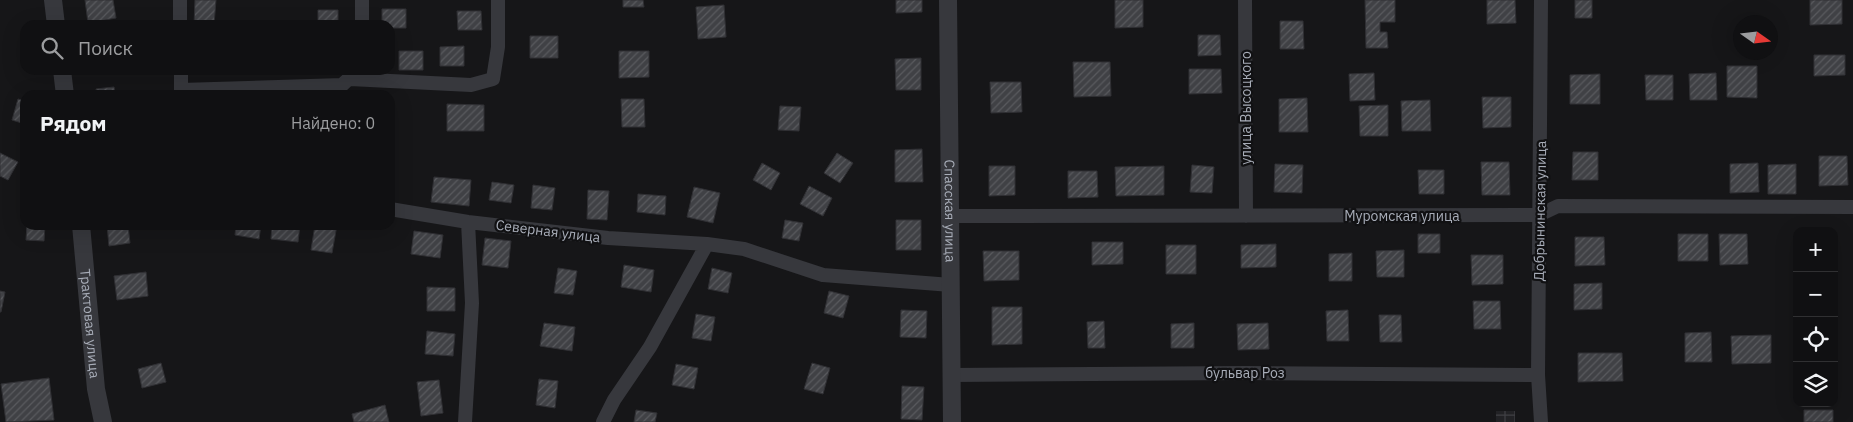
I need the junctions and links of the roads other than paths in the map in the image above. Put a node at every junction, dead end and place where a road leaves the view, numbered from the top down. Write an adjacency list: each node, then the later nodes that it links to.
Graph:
1 (53, 0): 8 (street)
2 (180, 0): 9 (street)
3 (362, 0): 10 (street)
4 (498, 0): 14 (street)
5 (948, 0): 21 (street, Спасская улица)
6 (1245, 0): 22 (street, улица Высоцкого)
7 (1541, 0): 20 (street, Добрынинская улица)
8 (55, 20)
9 (180, 20)
10 (362, 20)
11 (63, 75): 15 (street)
12 (180, 75): 16 (street)
13 (352, 75): 17 (street)
14 (364, 75)
15 (64, 90)
16 (181, 90)
17 (227, 90)
18 (1853, 207): 20 (street, Муромская улица)
19 (395, 210): 23 (street, Северная улица)
20 (1539, 215): 22 (street, Муромская улица); 27 (street, Добрынинская улица)
21 (949, 216): 22 (street, Муромская улица); 26 (street, Спасская улица)
22 (1246, 216)
23 (468, 222): 25 (street, Северная улица); 30 (street)
24 (80, 230): 29 (street, Трактовая улица)
25 (707, 244): 26 (street, Северная улица); 31 (street)
26 (951, 285): 28 (street, Спасская улица)
27 (1538, 375): 28 (street, бульвар Роз); 33 (street, Добрынинская улица)
28 (952, 376): 32 (street, Спасская улица)
29 (103, 422)
30 (465, 422)
31 (603, 422)
32 (952, 422)
33 (1541, 422)

